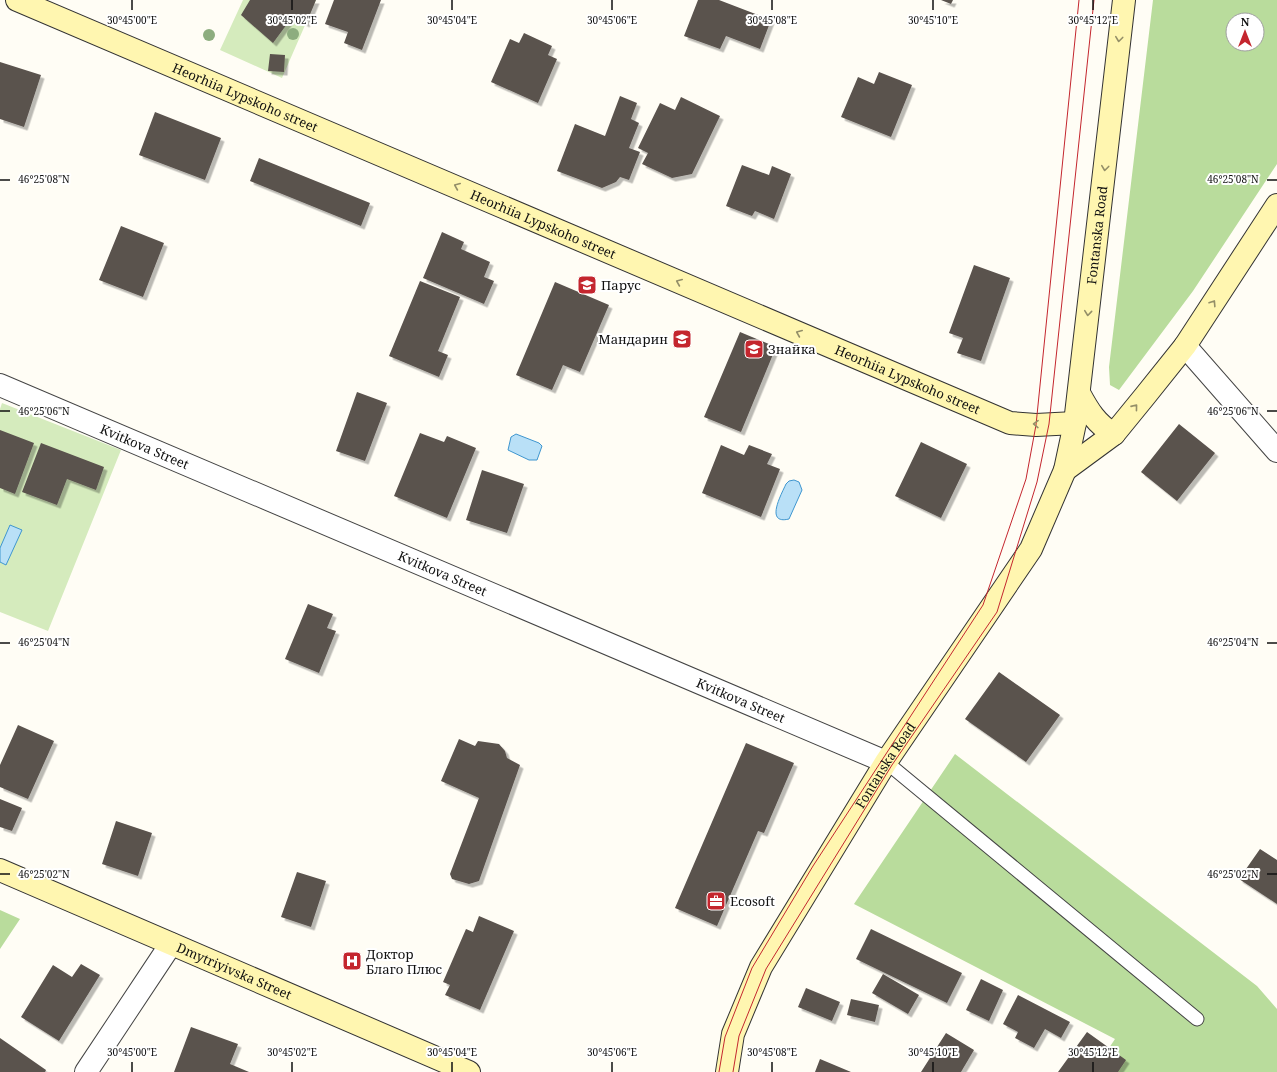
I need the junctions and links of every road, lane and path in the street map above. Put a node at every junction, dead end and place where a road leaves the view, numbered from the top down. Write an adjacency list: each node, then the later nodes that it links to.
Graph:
1 (17, 0): 7 (street, Heorhiia Lypskoho street, one-way to 1)
2 (1124, 0): 6 (street, Fontanska Road, one-way to 6)
3 (1277, 206): 4 (street, one-way to 3)
4 (1185, 346): 8 (street, one-way to 4); 9 (street)
5 (0, 385): 11 (street, Kvitkova Street)
6 (1079, 393): 7 (street, Fontanska Road); 8 (street)
7 (1075, 423): 10 (street, Fontanska Road)
8 (1114, 434): 10 (street)
9 (1277, 451)
10 (1065, 470): 11 (street, Fontanska Road)
11 (886, 762): 14 (lane); 17 (street, Fontanska Road)
12 (0, 870): 13 (street, Dmytriyivska Street)
13 (171, 944): 15 (street); 16 (street, Dmytriyivska Street)
14 (1197, 1019)
15 (86, 1072)
16 (469, 1072)
17 (727, 1072)

